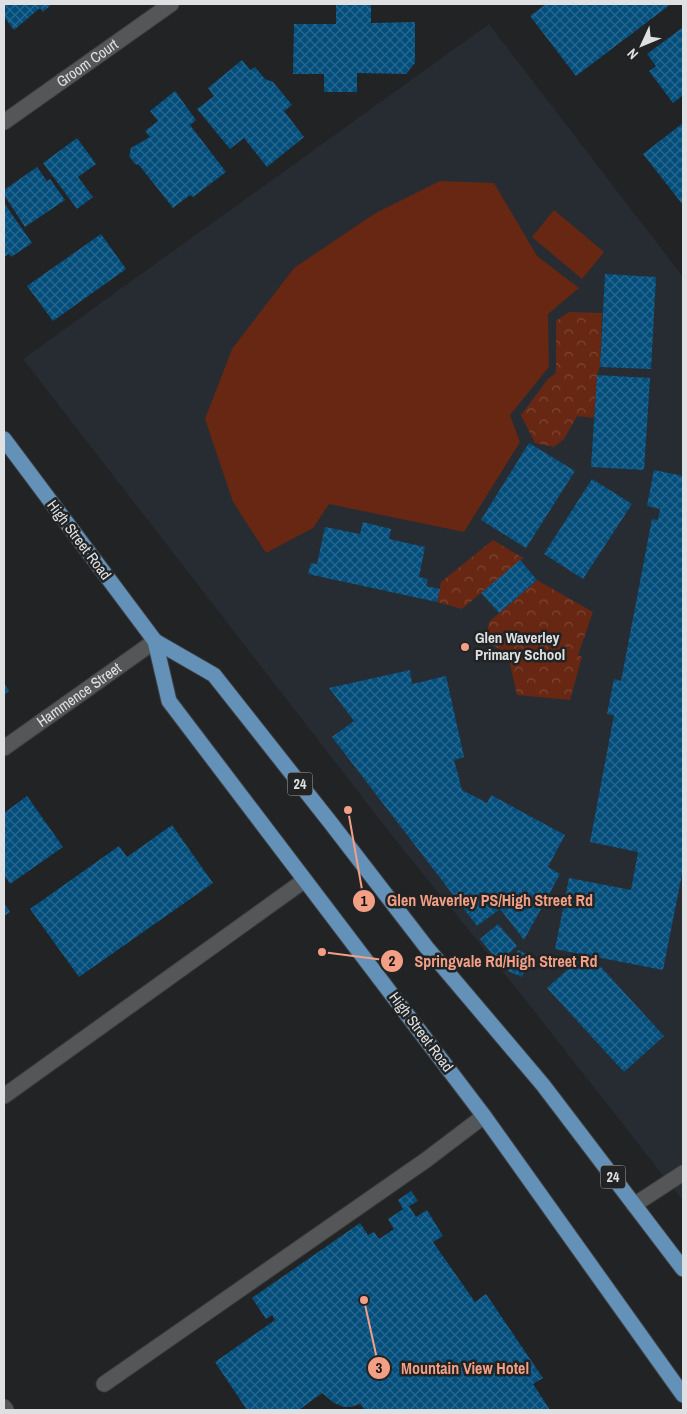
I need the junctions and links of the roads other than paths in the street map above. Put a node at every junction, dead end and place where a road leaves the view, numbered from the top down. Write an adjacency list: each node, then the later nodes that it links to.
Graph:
1 (171, 4): 2 (street, Groom Court)
2 (4, 122)
3 (4, 439): 4 (main road, High Street Road / 24)
4 (154, 641): 5 (street, Hammence Street); 6 (main road, High Street Road / 24); 10 (main road, High Street Road / 24)
5 (4, 748)
6 (305, 880): 7 (street); 8 (main road, High Street Road / 24)
7 (4, 1096)
8 (484, 1116): 12 (street); 13 (main road, High Street Road / 24)
9 (683, 1173): 10 (street)
10 (634, 1205): 11 (main road, High Street Road / 24)
11 (683, 1269)
12 (104, 1384)
13 (683, 1395)

